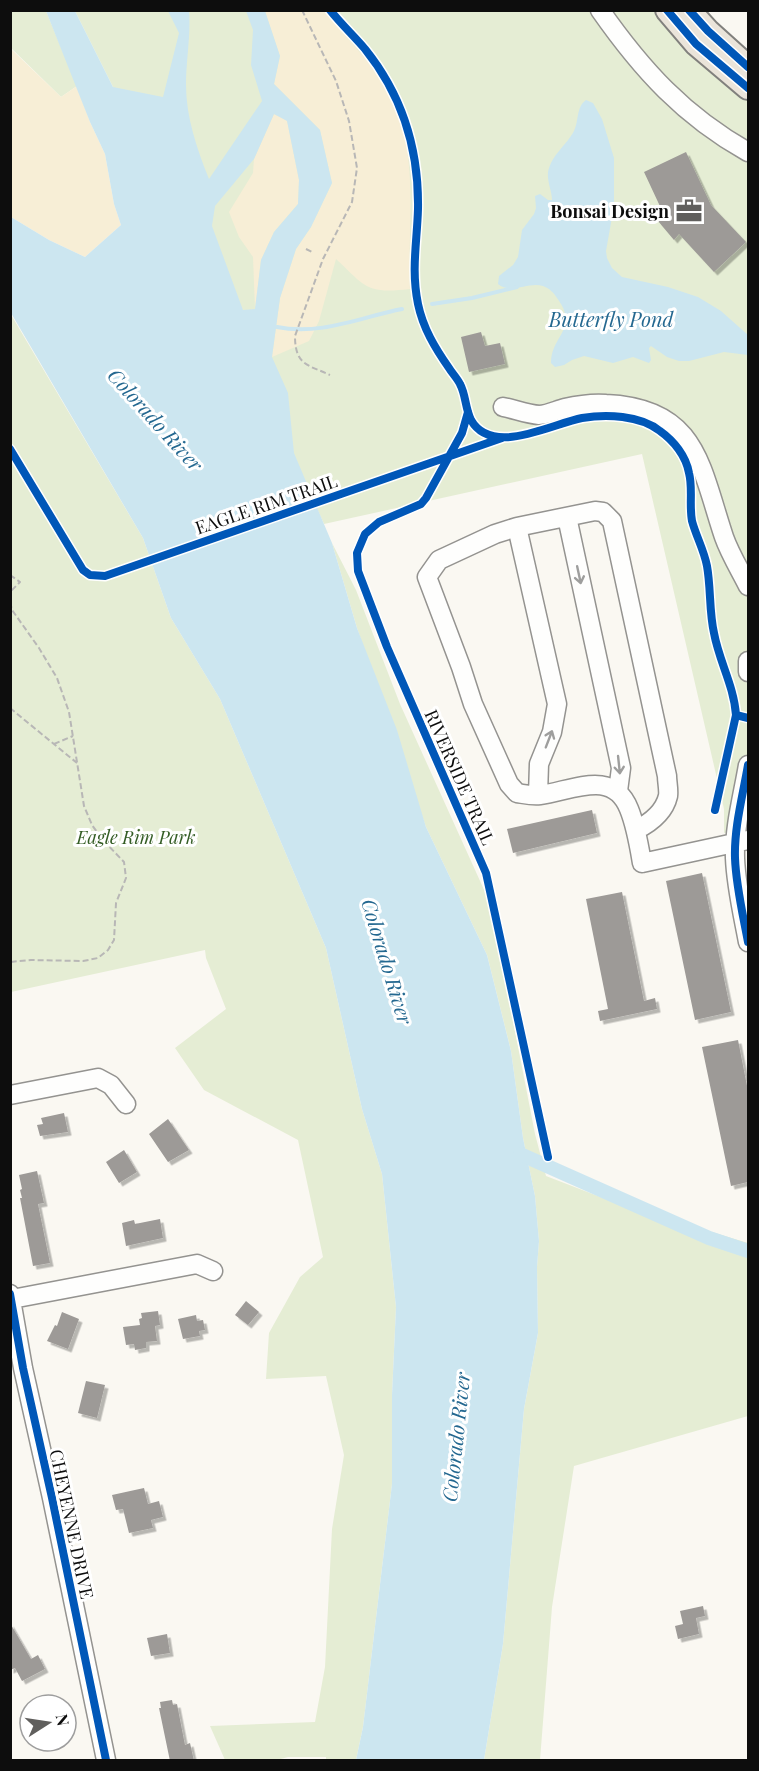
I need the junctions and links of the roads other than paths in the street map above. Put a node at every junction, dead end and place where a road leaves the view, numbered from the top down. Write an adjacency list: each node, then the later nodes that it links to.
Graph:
1 (600, 10): 6 (street)
2 (667, 10): 5 (main road)
3 (689, 10): 4 (main road)
4 (748, 67)
5 (748, 88)
6 (748, 152)
7 (503, 407): 10 (street)
8 (567, 518): 9 (street); 14 (street, one-way to 14); 16 (street)
9 (517, 527): 15 (street, one-way to 9); 15 (street)
10 (748, 586)
11 (748, 661): 12 (street)
12 (748, 672)
13 (748, 765): 17 (street)
14 (618, 791): 15 (street); 16 (street)
15 (538, 795)
16 (636, 830): 17 (street)
17 (742, 841): 18 (street)
18 (748, 942)
19 (10, 1095): 20 (street)
20 (126, 1104)
21 (213, 1271): 22 (street)
22 (11, 1297): 23 (street, CHEYENNE DRIVE)
23 (16, 1370): 24 (street, CHEYENNE DRIVE)
24 (106, 1761)

